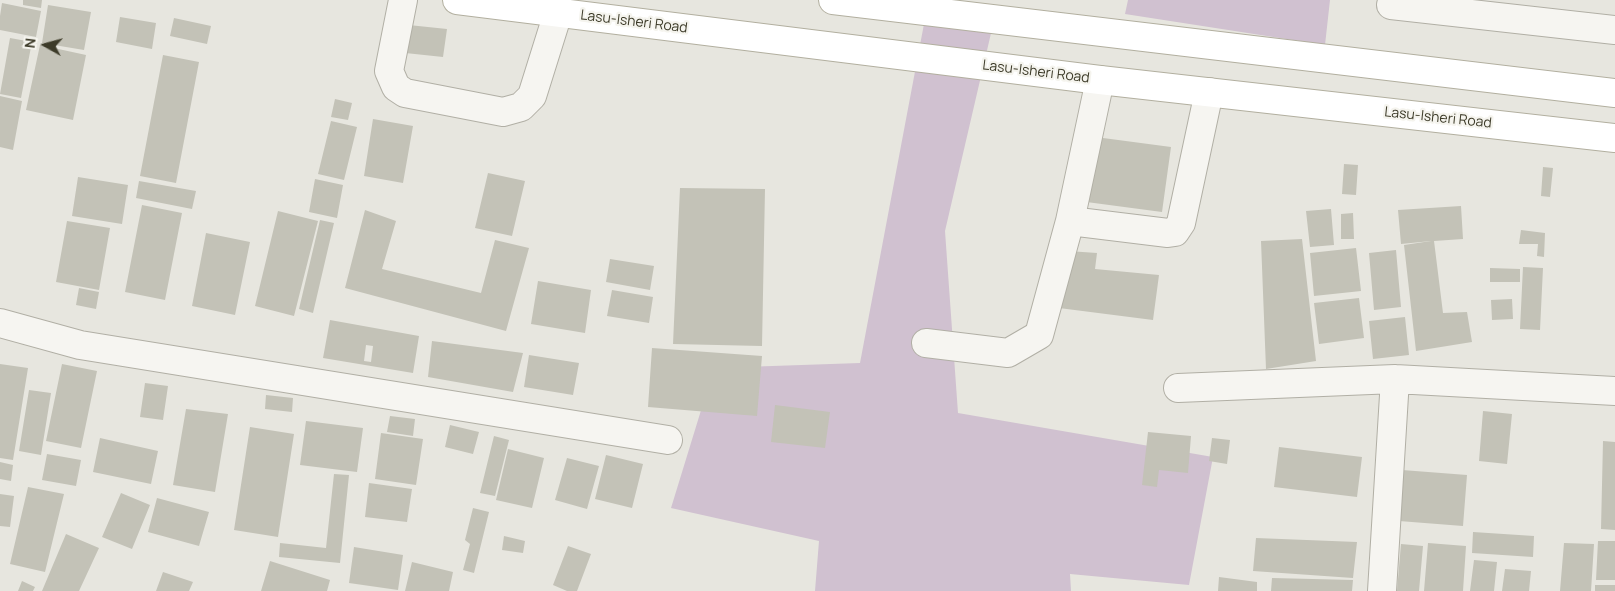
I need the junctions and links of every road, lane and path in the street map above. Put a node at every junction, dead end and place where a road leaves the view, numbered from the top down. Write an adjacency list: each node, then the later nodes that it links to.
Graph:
1 (402, 0): 5 (street)
2 (457, 0): 5 (main road, Lasu-Isheri Road)
3 (833, 0): 9 (main road)
4 (1391, 6): 6 (street)
5 (558, 13): 7 (main road, Lasu-Isheri Road)
6 (1615, 30)
7 (1100, 80): 8 (main road, Lasu-Isheri Road); 11 (street)
8 (1209, 92): 10 (main road, Lasu-Isheri Road); 11 (street)
9 (1615, 93)
10 (1615, 138)
11 (1070, 221): 13 (street)
12 (0, 323): 17 (street)
13 (926, 343)
14 (1395, 379): 15 (street); 16 (street); 18 (street)
15 (1178, 388)
16 (1615, 391)
17 (668, 440)
18 (1382, 591)

